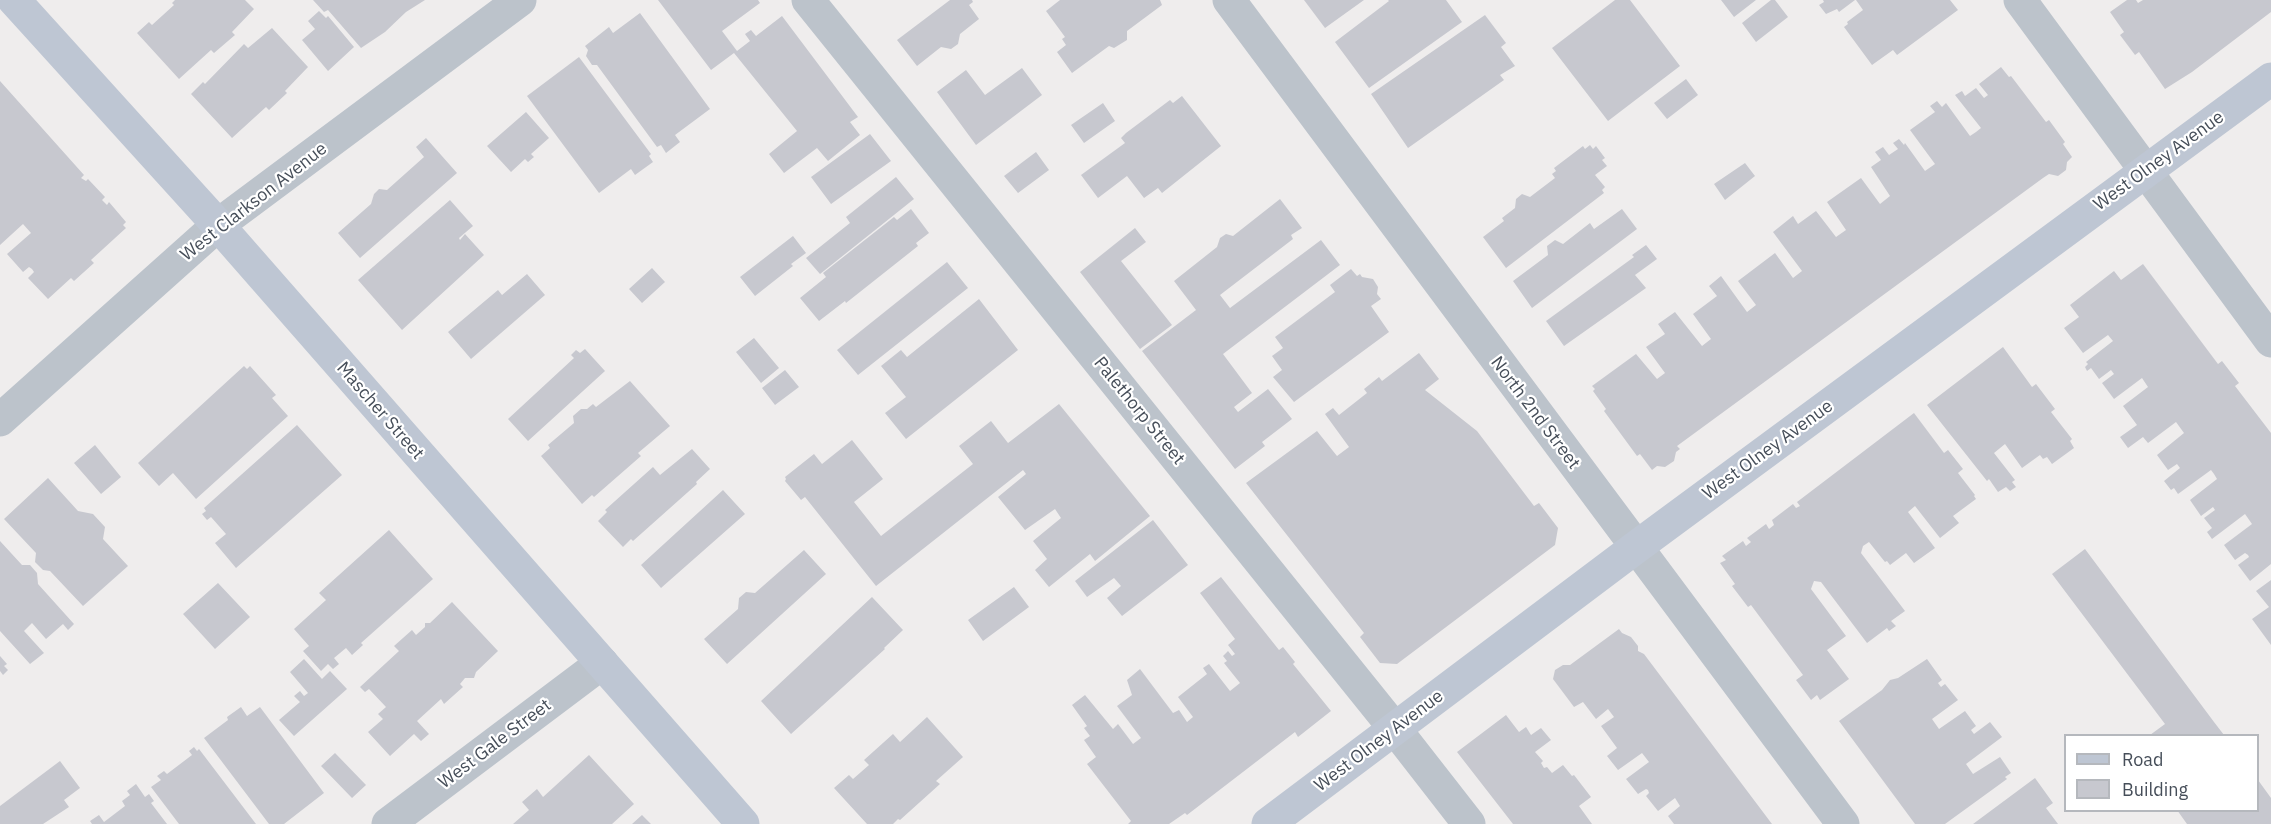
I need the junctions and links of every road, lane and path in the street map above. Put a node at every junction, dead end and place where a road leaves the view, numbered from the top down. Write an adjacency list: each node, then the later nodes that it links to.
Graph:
1 (14, 0): 8 (street, Mascher Street)
2 (520, 0): 8 (street, West Clarkson Avenue)
3 (808, 0): 13 (street, Palethorp Street)
4 (1229, 0): 11 (street, North 2nd Street)
5 (2020, 0): 7 (street)
6 (2271, 79): 7 (street, West Olney Avenue)
7 (2145, 171): 9 (street); 11 (street, West Olney Avenue)
8 (218, 225): 10 (street, West Clarkson Avenue); 12 (street, Mascher Street)
9 (2271, 340)
10 (0, 420)
11 (1635, 548): 13 (street, West Olney Avenue); 18 (street, North 2nd Street)
12 (602, 663): 14 (street, West Gale Street); 15 (street, Mascher Street)
13 (1395, 729): 16 (street, West Olney Avenue); 17 (street, Palethorp Street)
14 (388, 824)
15 (743, 824)
16 (1268, 824)
17 (1469, 824)
18 (1843, 824)

